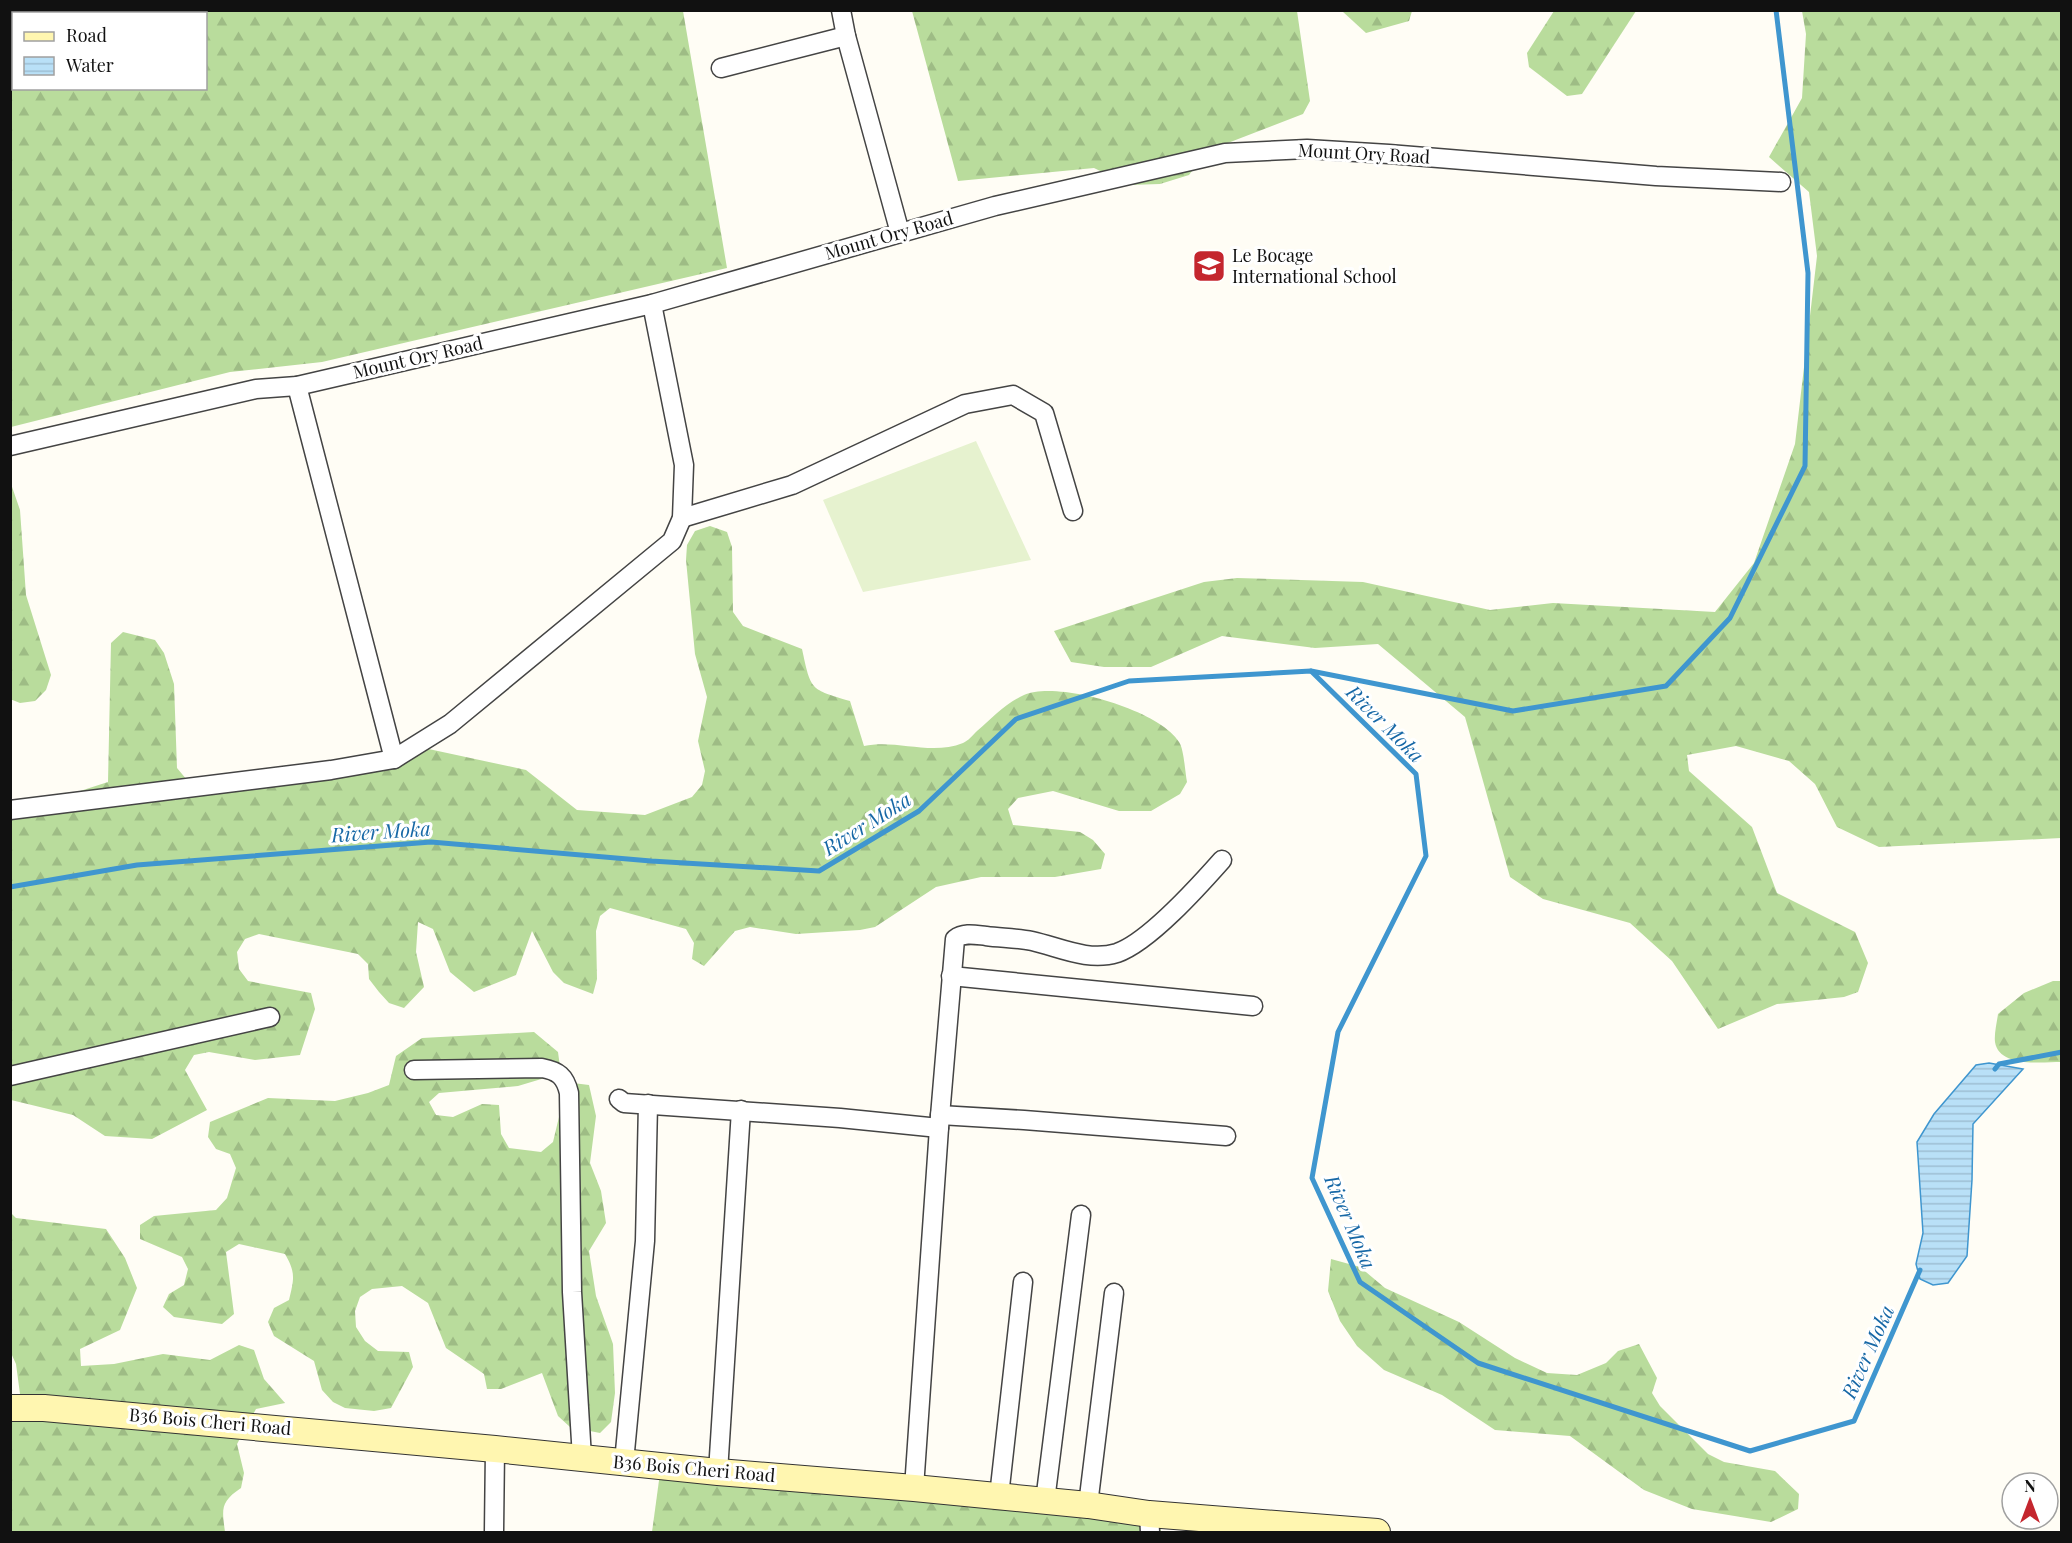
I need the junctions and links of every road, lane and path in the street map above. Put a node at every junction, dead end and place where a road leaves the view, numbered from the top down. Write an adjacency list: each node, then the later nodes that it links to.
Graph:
1 (841, 10): 2 (street)
2 (846, 36): 3 (street); 5 (street)
3 (721, 68)
4 (1781, 182): 5 (street, Mount Ory Road)
5 (900, 233): 6 (street, Mount Ory Road)
6 (652, 304): 7 (street, Mount Ory Road); 10 (street)
7 (297, 386): 8 (street, Mount Ory Road); 11 (street)
8 (10, 446)
9 (1073, 511): 10 (street)
10 (682, 518): 11 (street)
11 (394, 759): 12 (street)
12 (10, 810)
13 (1222, 860): 14 (street)
14 (951, 976): 15 (street); 22 (street)
15 (1253, 1006)
16 (270, 1017): 18 (street)
17 (414, 1070): 29 (street)
18 (10, 1076)
19 (619, 1099): 20 (street)
20 (648, 1104): 21 (street); 30 (street)
21 (741, 1110): 22 (street); 31 (street)
22 (940, 1122): 23 (street); 32 (street)
23 (1226, 1136)
24 (1081, 1215): 34 (street)
25 (1023, 1282): 33 (street)
26 (1114, 1293): 35 (street)
27 (10, 1408): 28 (main road, B36 Bois Cheri Road)
28 (495, 1449): 29 (main road, B36 Bois Cheri Road); 38 (street)
29 (582, 1458): 30 (main road, B36 Bois Cheri Road)
30 (624, 1462): 31 (main road, B36 Bois Cheri Road)
31 (718, 1472): 32 (main road, B36 Bois Cheri Road)
32 (914, 1488): 33 (main road, B36 Bois Cheri Road)
33 (999, 1496): 34 (main road, B36 Bois Cheri Road)
34 (1045, 1501): 35 (main road, B36 Bois Cheri Road)
35 (1088, 1505): 36 (main road, B36 Bois Cheri Road)
36 (1150, 1523): 37 (main road, B36 Bois Cheri Road)
37 (1264, 1528): 39 (main road, B36 Bois Cheri Road)
38 (494, 1533)
39 (1377, 1533)

